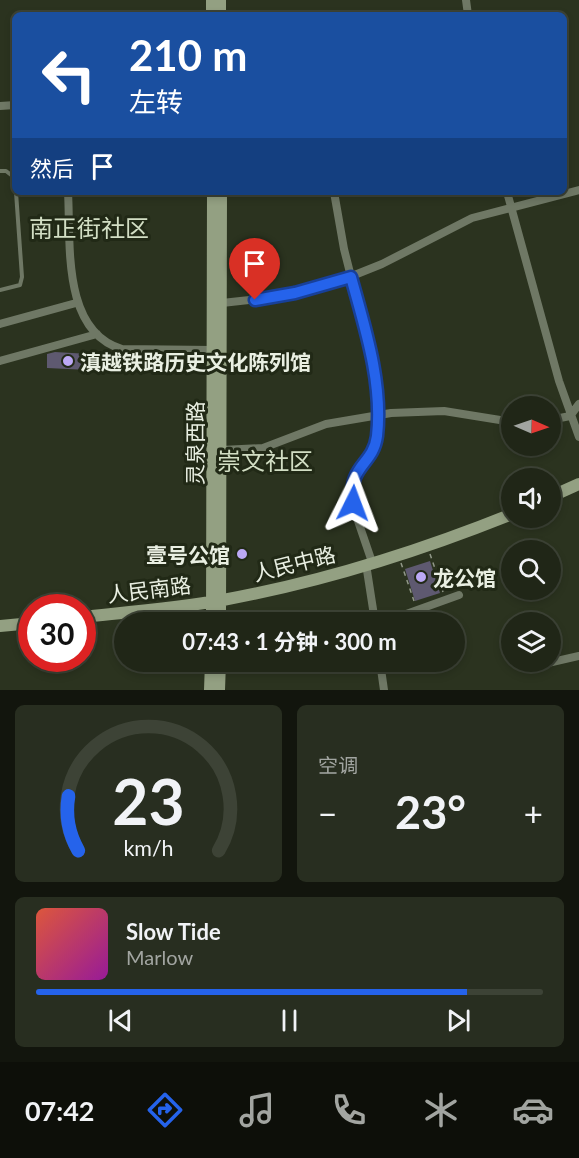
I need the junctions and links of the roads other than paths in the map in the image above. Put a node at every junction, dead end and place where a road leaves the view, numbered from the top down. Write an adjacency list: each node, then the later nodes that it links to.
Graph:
1 (16, 195): 10 (lane)
2 (68, 195): 11 (street)
3 (213, 195): 15 (main road, 灵泉西路)
4 (221, 195): 12 (main road, 灵泉西路)
5 (335, 195): 9 (street)
6 (508, 195): 8 (street)
7 (558, 195): 8 (street)
8 (511, 206): 9 (street); 19 (street)
9 (351, 277): 12 (street); 18 (street)
10 (0, 290)
11 (76, 303): 13 (street); 14 (street)
12 (222, 303): 23 (main road, 灵泉西路)
13 (0, 324)
14 (97, 334): 15 (street); 16 (street)
15 (213, 350): 29 (main road, 灵泉西路)
16 (0, 361)
17 (579, 404): 19 (street)
18 (377, 414): 21 (street); 23 (street); 27 (street)
19 (570, 416): 20 (street); 22 (street)
20 (561, 418)
21 (501, 420)
22 (579, 437)
23 (222, 450): 29 (main road, 灵泉西路)
24 (579, 484): 25 (main road)
25 (561, 492)
26 (501, 518): 27 (main road, 人民中路)
27 (369, 563): 29 (main road, 人民中路); 32 (street)
28 (459, 595): 33 (street)
29 (217, 601): 30 (main road, 灵泉西路); 31 (main road, 灵泉西路); 34 (main road, 人民南路)
30 (214, 612)
31 (219, 612)
32 (374, 612)
33 (412, 612)
34 (96, 615)
35 (18, 624): 36 (main road)
36 (0, 626)
37 (579, 656): 38 (street)
38 (561, 660)
39 (211, 672): 42 (main road)
40 (219, 672): 43 (main road)
41 (381, 672): 44 (street)
42 (210, 690)
43 (219, 690)
44 (384, 690)

